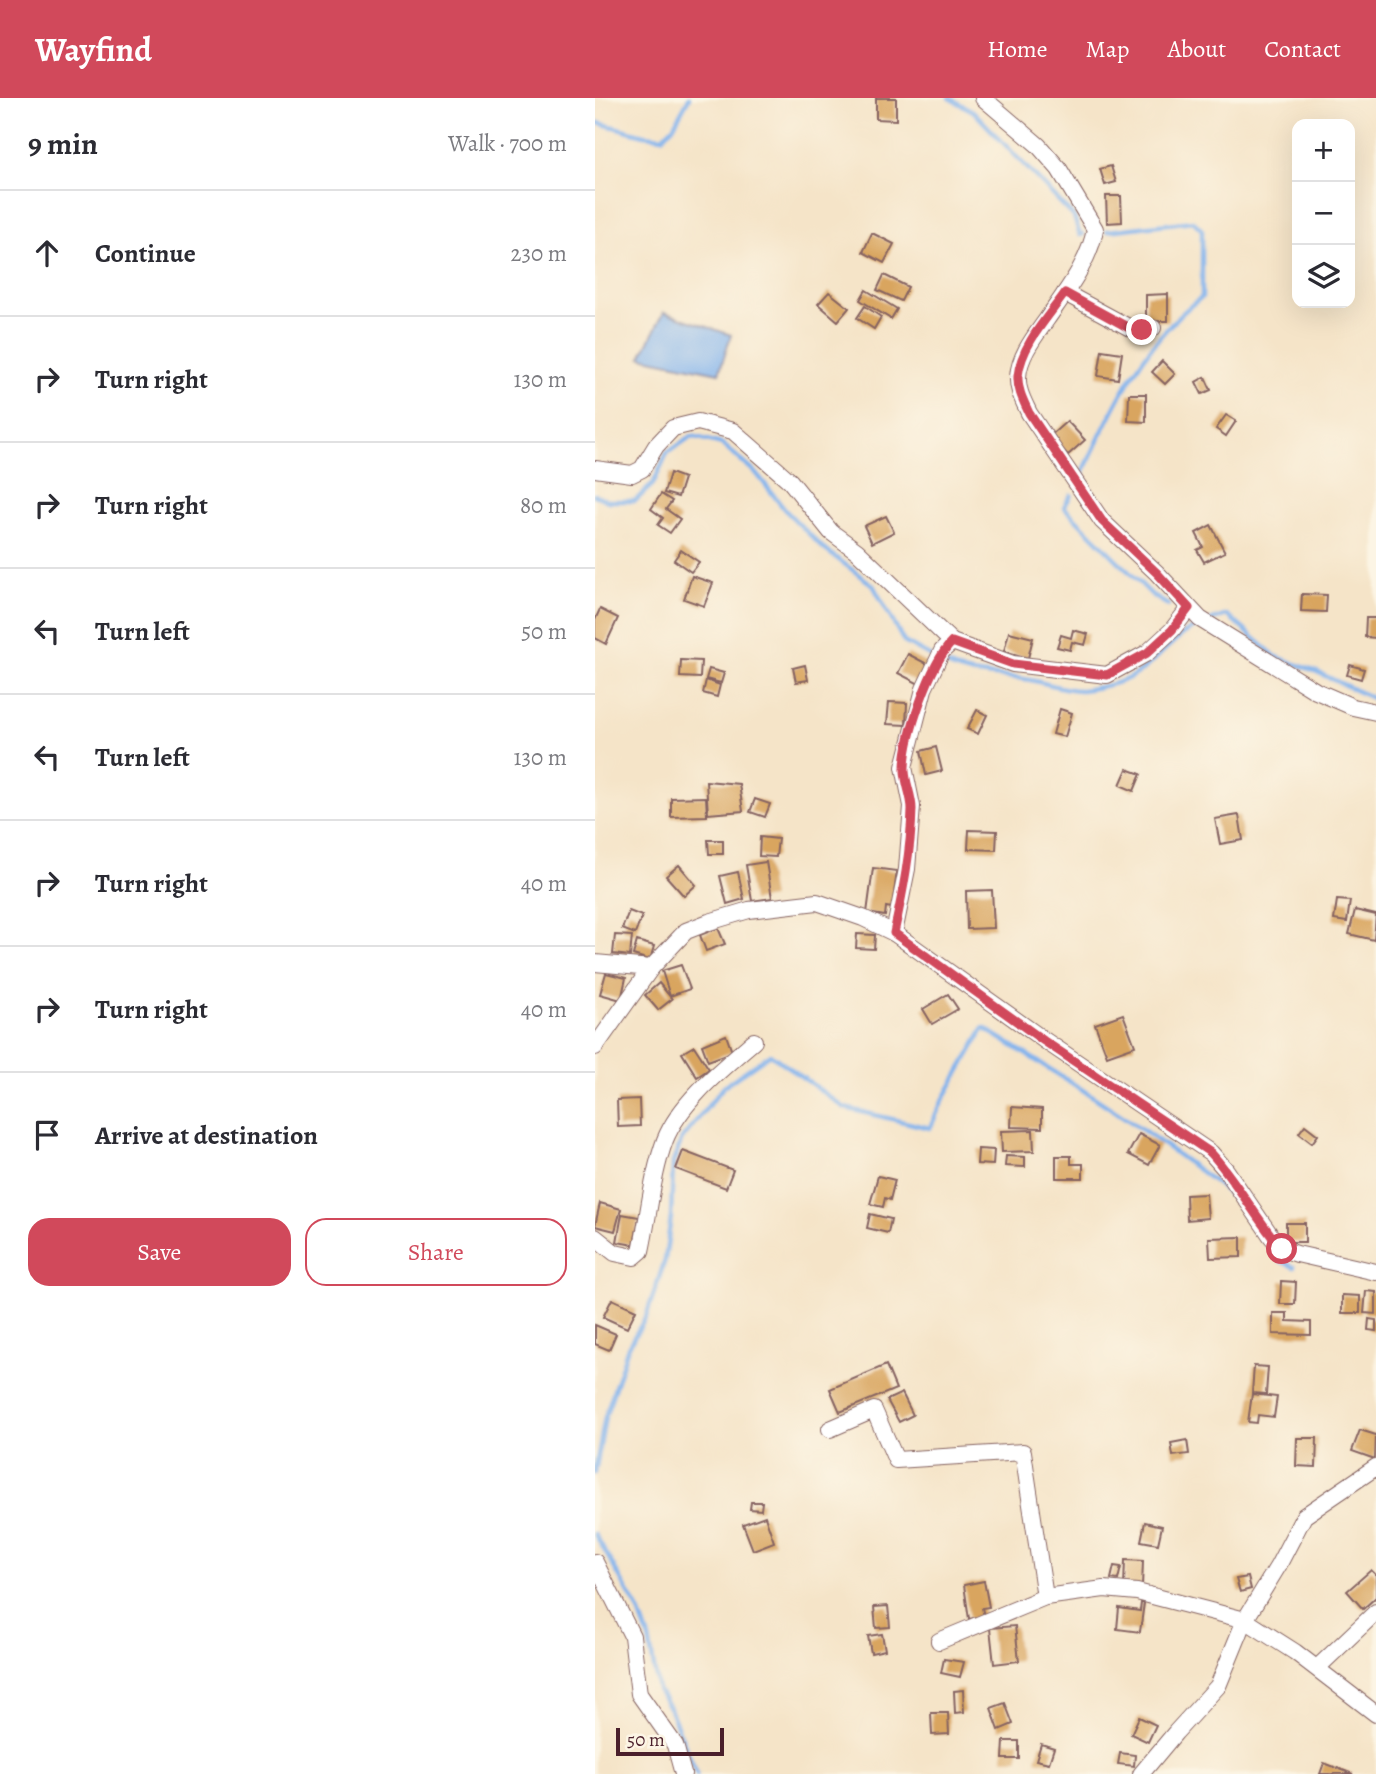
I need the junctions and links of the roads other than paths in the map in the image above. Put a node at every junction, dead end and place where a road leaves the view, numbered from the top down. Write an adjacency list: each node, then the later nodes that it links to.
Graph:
1 (983, 98): 2 (street)
2 (1065, 293): 3 (street); 5 (street)
3 (1153, 328)
4 (595, 469): 6 (street)
5 (1195, 613): 6 (street); 7 (street)
6 (947, 647): 8 (street)
7 (1376, 712)
8 (894, 933): 10 (street); 14 (street)
9 (595, 963): 10 (street)
10 (651, 968): 12 (street)
11 (754, 1041): 13 (street)
12 (595, 1047)
13 (595, 1237)
14 (1376, 1272)
15 (830, 1430): 18 (street)
16 (1376, 1467): 20 (street)
17 (595, 1562): 24 (street)
18 (1045, 1597): 20 (street); 21 (street)
19 (1376, 1612): 22 (street)
20 (1245, 1620): 22 (street); 25 (street)
21 (939, 1641)
22 (1317, 1668): 23 (street)
23 (1376, 1714)
24 (683, 1774)
25 (1141, 1774)

